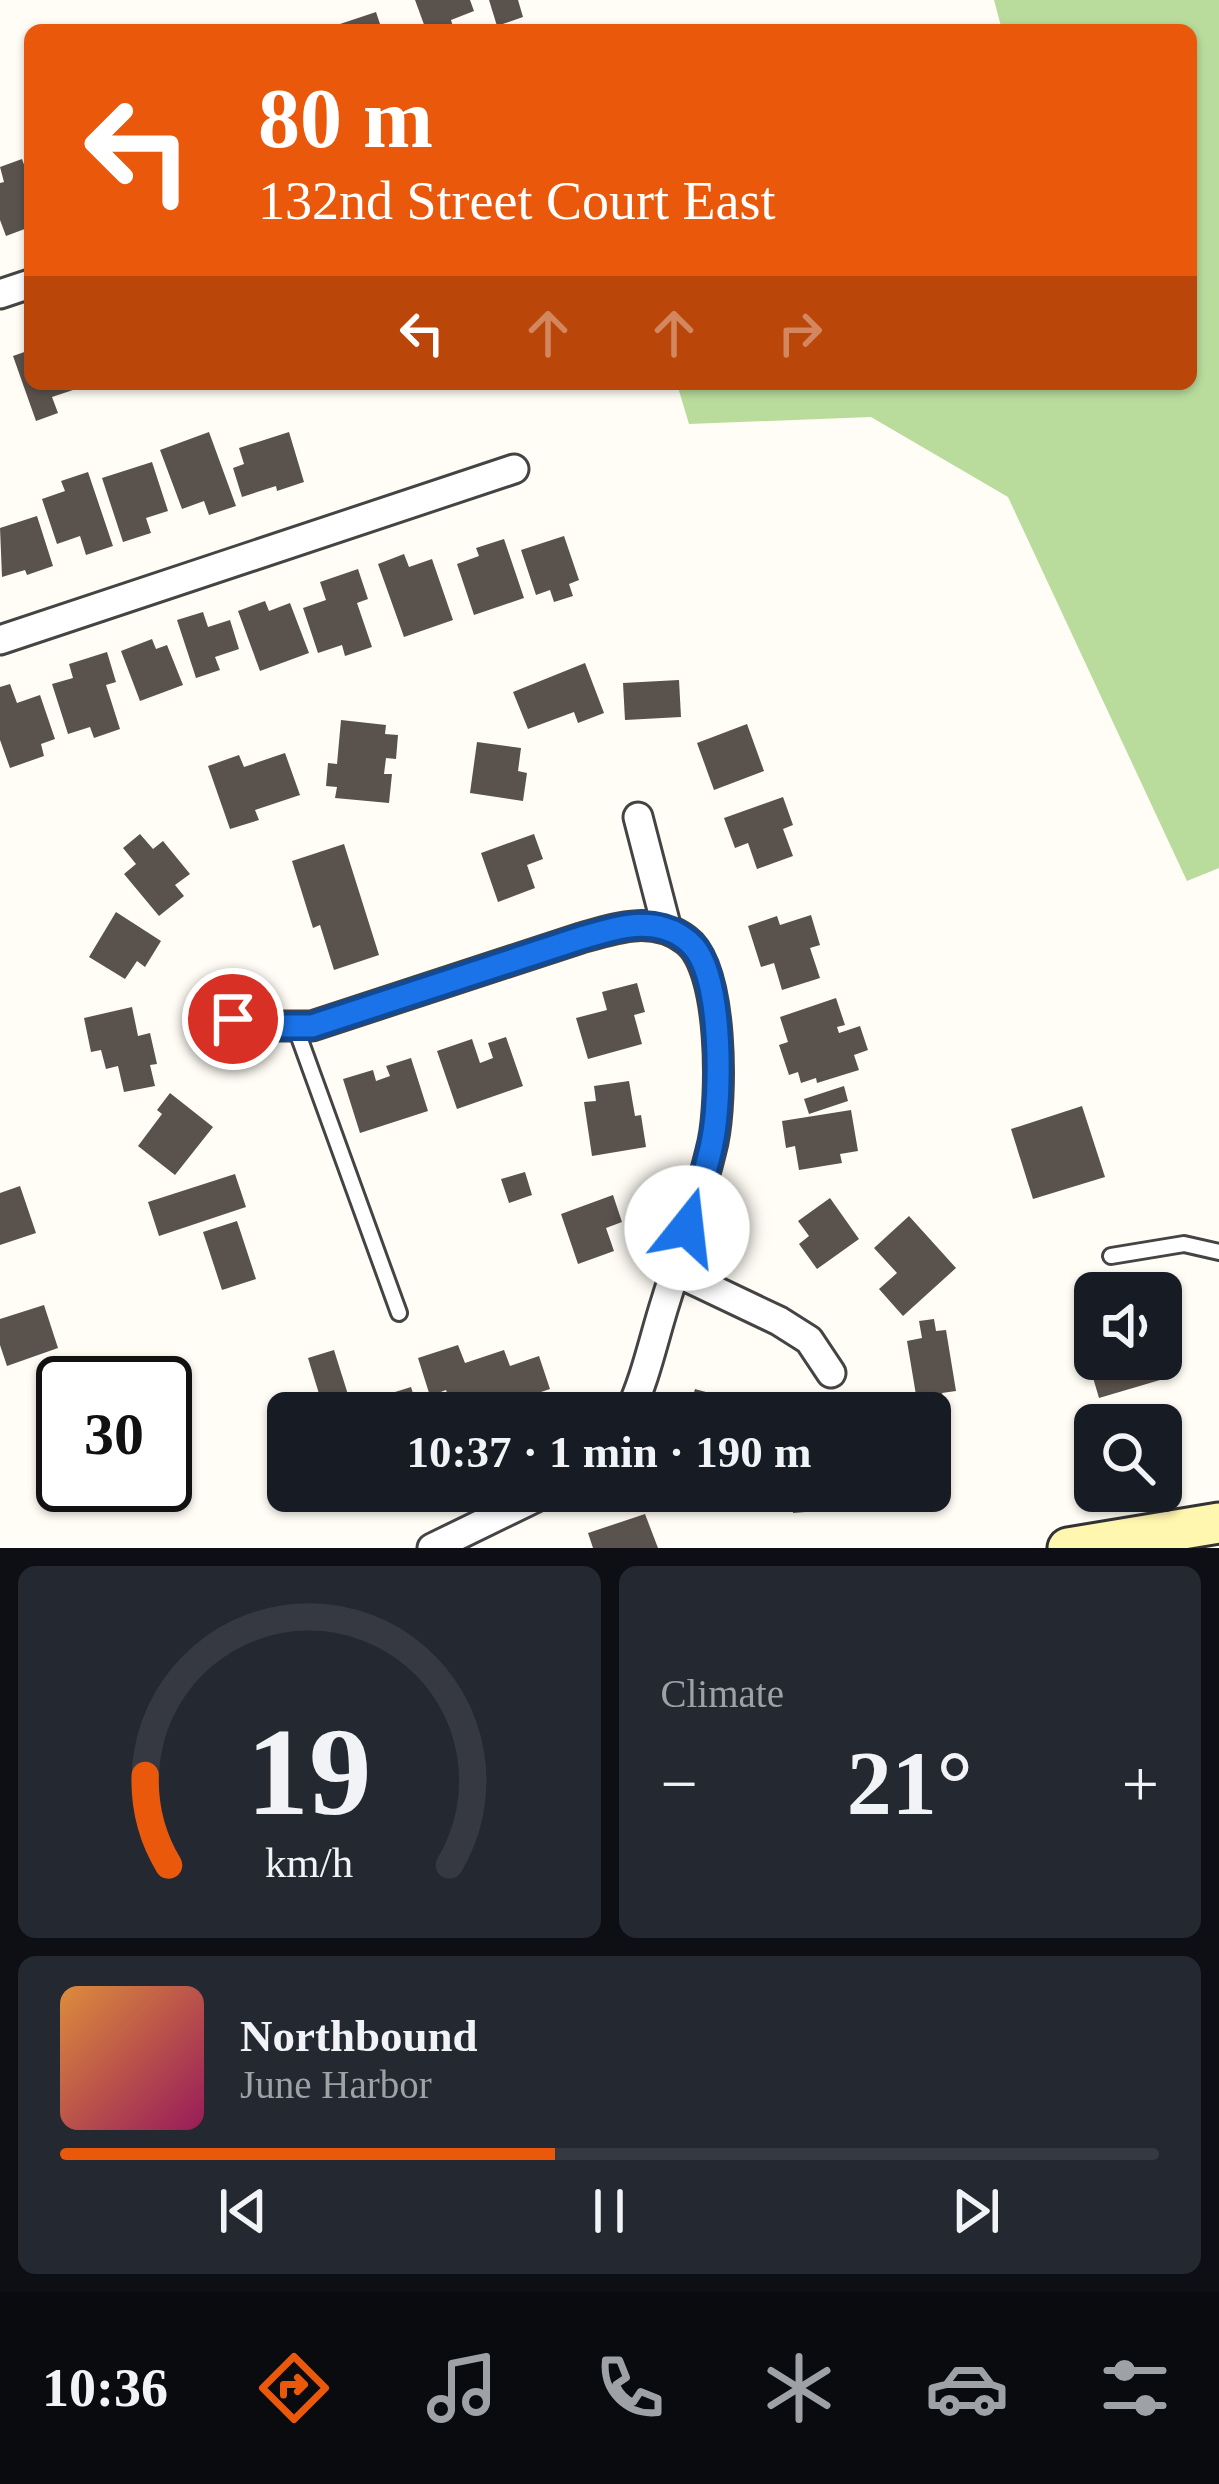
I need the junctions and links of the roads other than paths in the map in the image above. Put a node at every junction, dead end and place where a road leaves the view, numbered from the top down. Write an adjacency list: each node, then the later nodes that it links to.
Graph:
1 (514, 469): 2 (street)
2 (0, 640)
3 (638, 817): 4 (street)
4 (667, 929): 6 (street); 9 (street)
5 (233, 1019): 6 (street)
6 (296, 1026): 10 (lane)
7 (1219, 1252): 8 (lane)
8 (1111, 1256)
9 (674, 1271): 11 (street); 12 (street)
10 (399, 1313)
11 (831, 1373)
12 (636, 1392)
13 (506, 1512): 16 (street)
14 (1209, 1525): 15 (main road)
15 (1083, 1546)
16 (432, 1548)

